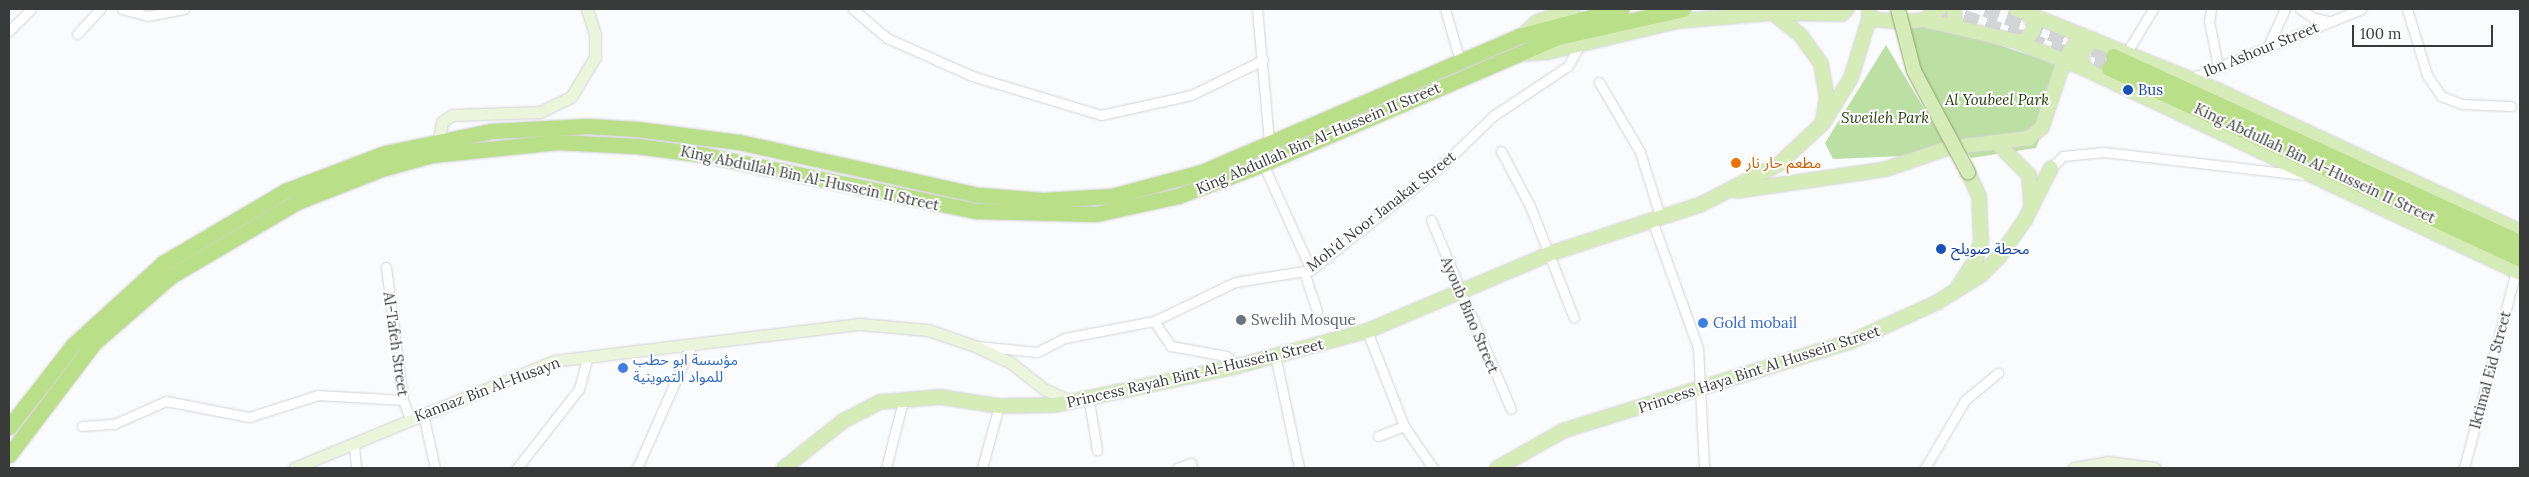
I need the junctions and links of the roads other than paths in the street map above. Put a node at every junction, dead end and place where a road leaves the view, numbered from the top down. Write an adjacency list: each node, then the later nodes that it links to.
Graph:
1 (31, 9): 28 (street)
2 (100, 9): 29 (street)
3 (122, 9): 4 (street)
4 (184, 9)
5 (586, 9): 46 (street)
6 (853, 9): 37 (street)
7 (1257, 9): 37 (street)
8 (1445, 9): 38 (street)
9 (1573, 9): 30 (main road)
10 (1621, 9): 30 (highway, King Abdullah Bin Al-Hussein II Street)
11 (1683, 9): 35 (highway, King Abdullah Bin Al-Hussein II Street)
12 (1847, 9): 23 (main road)
13 (1898, 9): 64 (main road, bridge)
14 (1939, 9): 25 (main road)
15 (1954, 9): 27 (main road)
16 (2153, 9): 36 (street)
17 (2211, 9): 40 (street)
18 (2285, 9): 34 (street)
19 (2300, 9): 26 (street)
20 (2362, 9): 26 (street, Ibn Ashour Street)
21 (2407, 9): 44 (street)
22 (2021, 10): 31 (main road); 33 (main road)
23 (1773, 13): 32 (main road); 45 (main road)
24 (1869, 14): 25 (main road); 45 (main road, Princess Rayah Bint Al-Hussein Street)
25 (1924, 20): 27 (main road)
26 (2330, 21): 34 (street, Ibn Ashour Street)
27 (1955, 24): 33 (main road)
28 (9, 31)
29 (77, 34)
30 (1522, 36): 38 (highway, King Abdullah Bin Al-Hussein II Street)
31 (2087, 37): 36 (main road); 39 (main road); 41 (main road)
32 (1582, 42): 35 (main road); 62 (street, Moh'd Noor Janakat Street)
33 (2015, 42): 39 (main road)
34 (2268, 46): 40 (street, Ibn Ashour Street)
35 (1519, 54): 50 (highway, King Abdullah Bin Al-Hussein II Street)
36 (2116, 59): 42 (main road); 58 (highway, King Abdullah Bin Al-Hussein II Street); 61 (highway, King Abdullah Bin Al-Hussein II Street)
37 (1263, 60): 47 (street)
38 (1460, 61): 47 (highway, King Abdullah Bin Al-Hussein II Street)
39 (2064, 61): 41 (main road); 48 (main road)
40 (2218, 66): 42 (street, Ibn Ashour Street)
41 (2085, 69): 52 (main road)
42 (2189, 79): 57 (main road)
43 (1599, 82): 56 (street)
44 (2511, 106)
45 (1823, 123): 53 (main road, Princess Rayah Bint Al-Hussein Street)
46 (439, 139): 47 (highway, King Abdullah Bin Al-Hussein II Street); 88 (highway, King Abdullah Bin Al-Hussein II Street)
47 (1269, 142)
48 (1998, 144): 53 (main road); 54 (main road)
49 (1501, 152): 59 (street)
50 (1263, 164): 62 (street); 92 (highway, King Abdullah Bin Al-Hussein II Street)
51 (2052, 168): 52 (street); 54 (main road, Princess Haya Bint Al Hussein Street)
52 (2312, 176): 61 (main road)
53 (1726, 193): 56 (main road, Princess Rayah Bint Al-Hussein Street)
54 (2031, 209): 64 (main road, Princess Haya Bint Al Hussein Street)
55 (1431, 220): 63 (street, Ayoub Bino Street)
56 (1657, 221): 59 (main road, Princess Rayah Bint Al-Hussein Street); 76 (street)
57 (2520, 231)
58 (2520, 242)
59 (1549, 254): 63 (main road, Princess Rayah Bint Al-Hussein Street); 66 (street)
60 (386, 267): 78 (street, Al-Tafeh Street)
61 (2519, 268): 110 (street, Iktimal Eid Street)
62 (1308, 271): 65 (street); 67 (street, Moh'd Noor Janakat Street)
63 (1460, 291): 68 (main road, Princess Rayah Bint Al-Hussein Street); 83 (street, Ayoub Bino Street)
64 (1953, 293): 76 (main road, Princess Haya Bint Al Hussein Street)
65 (1317, 312)
66 (1574, 318)
67 (1154, 321): 70 (street, Moh'd Noor Janakat Street); 73 (street)
68 (1367, 331): 71 (main road, Princess Rayah Bint Al-Hussein Street); 87 (street)
69 (691, 346): 70 (street, Kannaz Bin Al-Husayn); 72 (street, Kannaz Bin Al-Husayn); 98 (street)
70 (974, 346): 75 (street, Kannaz Bin Al-Husayn)
71 (1275, 355): 73 (main road, Princess Rayah Bint Al-Hussein Street); 103 (street)
72 (588, 356): 84 (street, Kannaz Bin Al-Husayn); 97 (street)
73 (1238, 366): 79 (main road, Princess Rayah Bint Al-Hussein Street)
74 (1998, 372): 107 (street)
75 (1035, 382): 80 (street, Kannaz Bin Al-Husayn); 82 (street)
76 (1703, 385): 105 (main road, Princess Haya Bint Al Hussein Street); 106 (street)
77 (904, 397): 81 (main road, Princess Rayah Bint Al-Hussein Street); 99 (main road, Princess Rayah Bint Al-Hussein Street); 100 (street)
78 (403, 400): 85 (street, Al-Tafeh Street); 86 (street)
79 (1088, 401): 80 (main road, Princess Rayah Bint Al-Hussein Street); 91 (street)
80 (1074, 403): 82 (main road, Princess Rayah Bint Al-Hussein Street)
81 (999, 406): 82 (main road, Princess Rayah Bint Al-Hussein Street); 101 (street)
82 (1035, 406)
83 (1511, 409)
84 (423, 414): 85 (street, Kannaz Bin Al-Husayn); 96 (street)
85 (410, 419): 90 (street, Kannaz Bin Al-Husayn)
86 (82, 426)
87 (1404, 426): 89 (street); 104 (street)
88 (9, 427)
89 (1378, 436)
90 (354, 445): 94 (street, Kannaz Bin Al-Husayn); 95 (street)
91 (1097, 450)
92 (9, 454)
93 (1192, 465): 102 (street)
94 (294, 468)
95 (356, 468)
96 (435, 468)
97 (517, 468)
98 (638, 468)
99 (784, 468)
100 (886, 468)
101 (982, 468)
102 (1177, 468)
103 (1299, 468)
104 (1433, 468)
105 (1497, 468)
106 (1704, 468)
107 (1925, 468)
108 (2074, 468): 109 (street)
109 (2155, 468)
110 (2464, 468)

